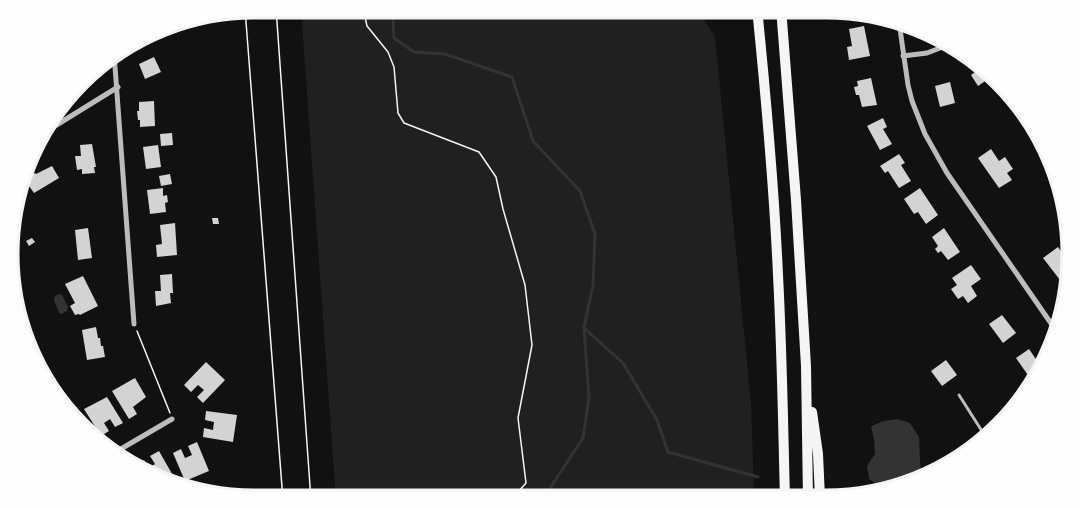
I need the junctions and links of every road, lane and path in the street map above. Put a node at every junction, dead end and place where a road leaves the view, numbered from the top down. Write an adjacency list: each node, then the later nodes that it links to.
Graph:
1 (277, 18): 20 (path)
2 (365, 18): 21 (path)
3 (758, 18): 22 (highway)
4 (782, 18): 14 (highway)
5 (246, 19): 19 (path)
6 (900, 30): 8 (street)
7 (940, 48): 8 (street)
8 (903, 56): 13 (street)
9 (115, 63): 10 (street)
10 (118, 87): 11 (street); 12 (street)
11 (57, 125)
12 (134, 324): 16 (path)
13 (1051, 324)
14 (806, 366): 23 (highway); 24 (highway)
15 (959, 396): 17 (lane)
16 (172, 419): 18 (street)
17 (982, 431)
18 (121, 449)
19 (282, 490)
20 (310, 490)
21 (520, 490)
22 (785, 490)
23 (808, 490)
24 (820, 490)

